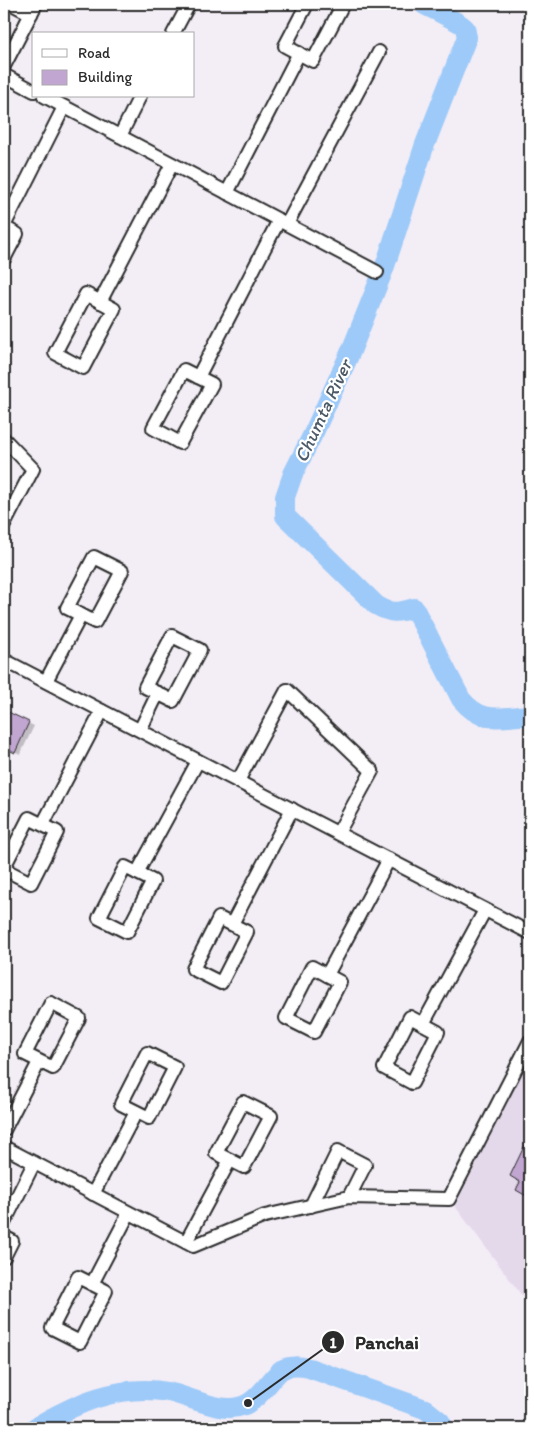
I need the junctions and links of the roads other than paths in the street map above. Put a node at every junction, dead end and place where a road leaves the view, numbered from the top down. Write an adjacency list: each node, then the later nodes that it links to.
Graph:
1 (12, 4): 5 (street)
2 (189, 4): 6 (street)
3 (308, 4): 8 (street)
4 (343, 4): 8 (street)
5 (34, 9): 9 (street)
6 (174, 32)
7 (379, 52): 18 (street)
8 (299, 53): 17 (street)
9 (4, 66)
10 (4, 75): 11 (street)
11 (32, 90)
12 (48, 98): 14 (street)
13 (139, 98): 15 (street)
14 (64, 107): 15 (street); 19 (street)
15 (120, 136): 16 (street)
16 (172, 164): 17 (street); 22 (street)
17 (226, 192): 18 (street)
18 (283, 222): 21 (street); 23 (street)
19 (4, 226): 20 (street)
20 (4, 259)
21 (377, 272)
22 (100, 302): 22 (street)
23 (198, 377): 23 (street)
24 (4, 439): 25 (street)
25 (4, 525)
26 (81, 615): 26 (street); 28 (street)
27 (5, 664): 28 (street)
28 (46, 682): 30 (street)
29 (158, 694): 29 (street); 31 (street)
30 (102, 711): 31 (street); 35 (street)
31 (140, 730): 32 (street)
32 (198, 761): 33 (street); 39 (street)
33 (238, 781): 34 (street); 36 (street)
34 (292, 809): 36 (street); 41 (street)
35 (42, 824): 38 (street); 38 (street)
36 (338, 833): 37 (street)
37 (389, 859): 40 (street); 43 (street)
38 (4, 868)
39 (137, 873): 39 (street)
40 (485, 910): 42 (street); 44 (street)
41 (232, 924): 41 (street)
42 (530, 933)
43 (327, 975): 43 (street)
44 (423, 1024): 44 (street)
45 (530, 1041): 53 (street)
46 (39, 1062): 46 (street); 48 (street)
47 (136, 1112): 47 (street); 52 (street)
48 (4, 1130)
49 (4, 1148): 51 (street)
50 (230, 1160): 50 (street); 58 (street)
51 (34, 1163): 52 (street); 56 (street)
52 (93, 1194): 55 (street)
53 (349, 1197): 54 (street); 54 (street)
54 (311, 1206): 58 (street)
55 (129, 1213): 58 (street); 60 (street)
56 (4, 1223)
57 (4, 1237): 59 (street)
58 (186, 1242)
59 (4, 1257)
60 (92, 1284): 60 (street)

